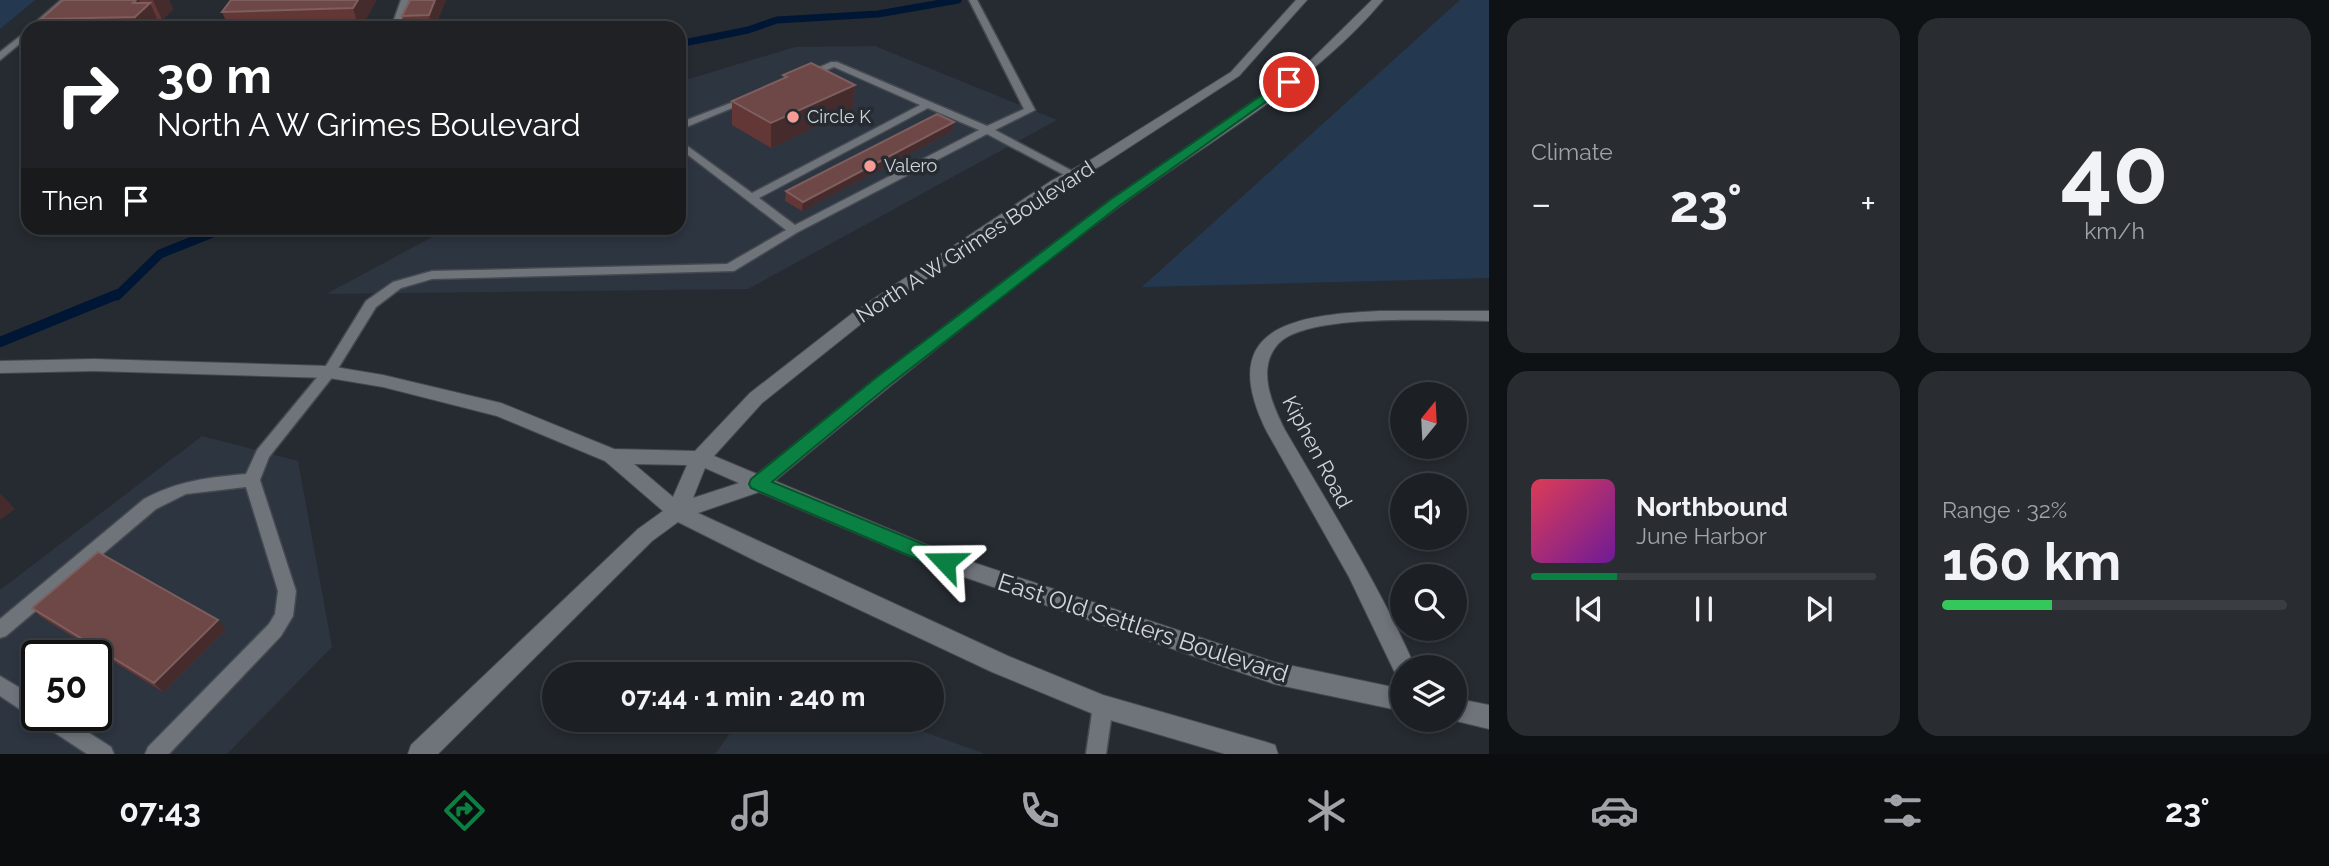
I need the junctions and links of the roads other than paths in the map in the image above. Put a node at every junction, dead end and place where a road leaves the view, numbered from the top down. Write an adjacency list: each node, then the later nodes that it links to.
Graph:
1 (66, 0): 6 (lane)
2 (405, 0): 7 (lane)
3 (974, 0): 14 (lane)
4 (1302, 0): 16 (main road, North A W Grimes Boulevard)
5 (1378, 0): 25 (main road, North A W Grimes Boulevard)
6 (41, 21)
7 (398, 21)
8 (21, 39): 9 (lane)
9 (0, 57)
10 (796, 80): 12 (lane)
11 (757, 95): 13 (lane)
12 (928, 105): 14 (lane); 17 (lane)
13 (686, 124)
14 (987, 130): 16 (lane); 18 (lane)
15 (686, 148): 17 (lane)
16 (1074, 176): 23 (main road, North A W Grimes Boulevard)
17 (751, 198): 18 (lane)
18 (794, 230): 21 (lane)
19 (1489, 316): 28 (main road, Kiphen Road)
20 (0, 367): 21 (main road, East Old Settlers Boulevard)
21 (329, 372): 22 (main road, East Old Settlers Boulevard); 24 (lane)
22 (612, 456): 23 (main road, East Old Settlers Boulevard); 26 (main road, East Old Settlers Boulevard)
23 (700, 458): 25 (main road, East Old Settlers Boulevard); 26 (main road, North A W Grimes Boulevard)
24 (252, 480): 27 (lane); 37 (lane)
25 (758, 484): 26 (main road, North A W Grimes Boulevard); 30 (main road, East Old Settlers Boulevard)
26 (677, 512): 32 (main road, East Old Settlers Boulevard); 38 (main road, North A W Grimes Boulevard)
27 (0, 630)
28 (1399, 655)
29 (0, 685): 31 (lane)
30 (1390, 697)
31 (21, 699)
32 (1102, 706): 39 (lane); 40 (main road, East Old Settlers Boulevard)
33 (1467, 713): 34 (main road)
34 (1489, 717)
35 (70, 731): 36 (lane)
36 (104, 754)
37 (156, 754)
38 (420, 754)
39 (1096, 754)
40 (1266, 754)

